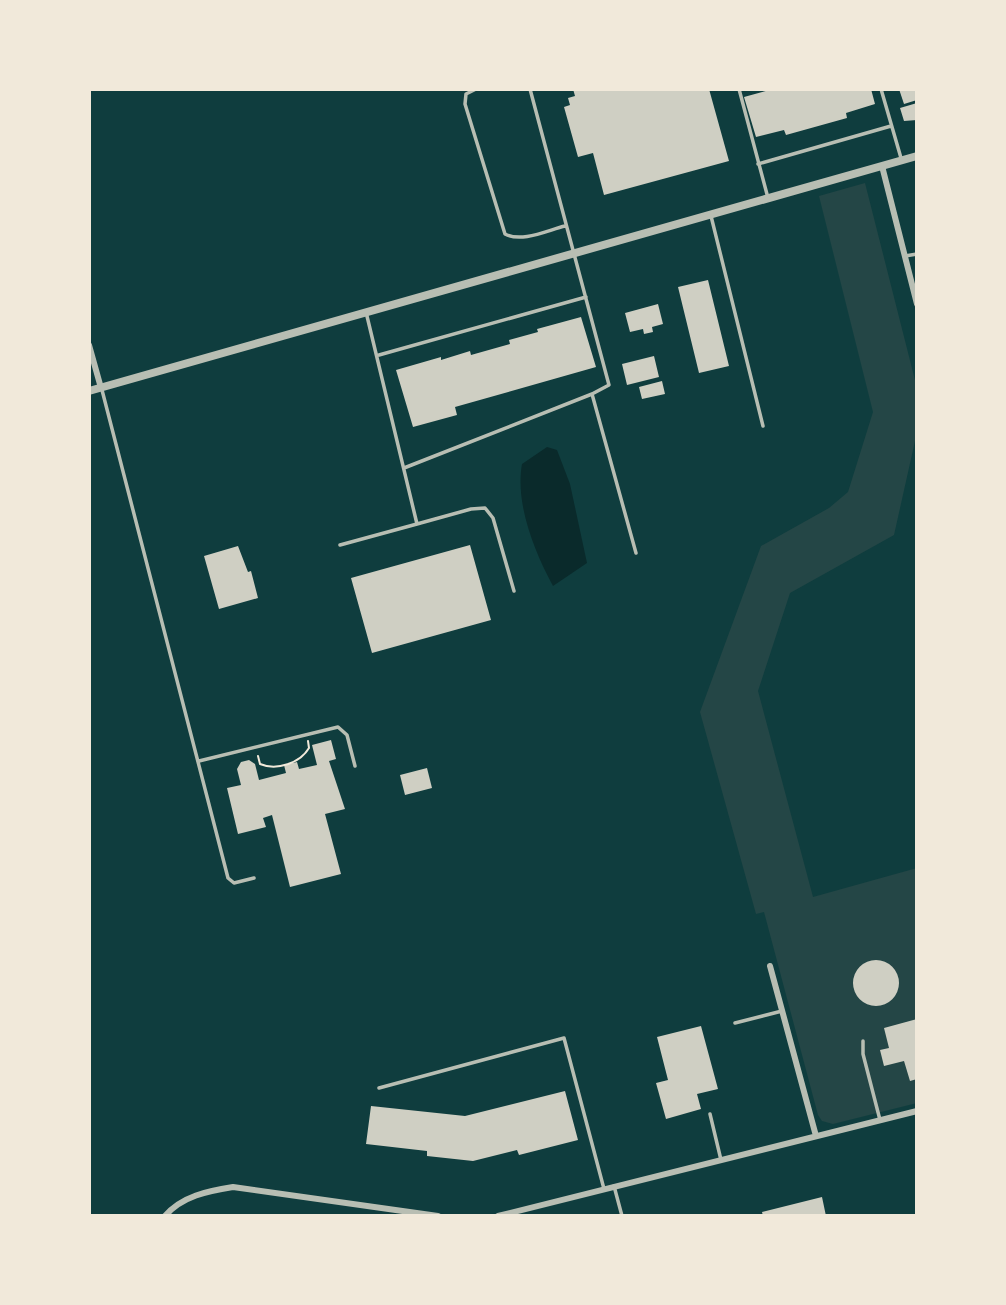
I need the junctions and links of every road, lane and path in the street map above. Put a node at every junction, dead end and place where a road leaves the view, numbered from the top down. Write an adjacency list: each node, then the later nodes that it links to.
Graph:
1 (476, 89): 12 (lane)
2 (530, 89): 12 (lane)
3 (739, 89): 8 (lane)
4 (881, 89): 5 (lane)
5 (891, 126): 7 (lane); 8 (lane)
6 (917, 156): 7 (street)
7 (901, 160): 9 (street)
8 (758, 164): 10 (lane)
9 (882, 166): 10 (street); 15 (street)
10 (768, 198): 11 (street)
11 (711, 214): 13 (street); 24 (lane)
12 (565, 226): 13 (lane)
13 (573, 253): 16 (lane); 18 (street)
14 (917, 254): 15 (lane)
15 (905, 257): 17 (street)
16 (586, 297): 20 (lane); 23 (lane)
17 (917, 304)
18 (366, 312): 20 (lane); 21 (street)
19 (89, 345): 21 (street)
20 (378, 355): 25 (lane)
21 (101, 388): 22 (street); 32 (lane)
22 (89, 391)
23 (592, 394): 25 (lane); 28 (lane)
24 (762, 426)
25 (404, 468): 26 (lane)
26 (417, 524): 27 (lane); 29 (lane)
27 (340, 545)
28 (636, 554)
29 (514, 591)
30 (306, 733): 31 (lane); 31 (path); 33 (lane)
31 (256, 746): 32 (lane)
32 (199, 761): 34 (lane)
33 (355, 766)
34 (254, 878)
35 (770, 966): 36 (street)
36 (782, 1011): 37 (lane); 43 (street)
37 (735, 1023)
38 (863, 1041): 42 (lane)
39 (379, 1088): 46 (lane)
40 (917, 1111): 42 (street)
41 (710, 1114): 44 (lane)
42 (880, 1120): 43 (street)
43 (816, 1136): 44 (street)
44 (721, 1160): 45 (street)
45 (614, 1186): 46 (street); 50 (lane)
46 (604, 1189): 49 (street)
47 (165, 1216): 48 (street)
48 (438, 1216)
49 (498, 1216)
50 (622, 1216)

